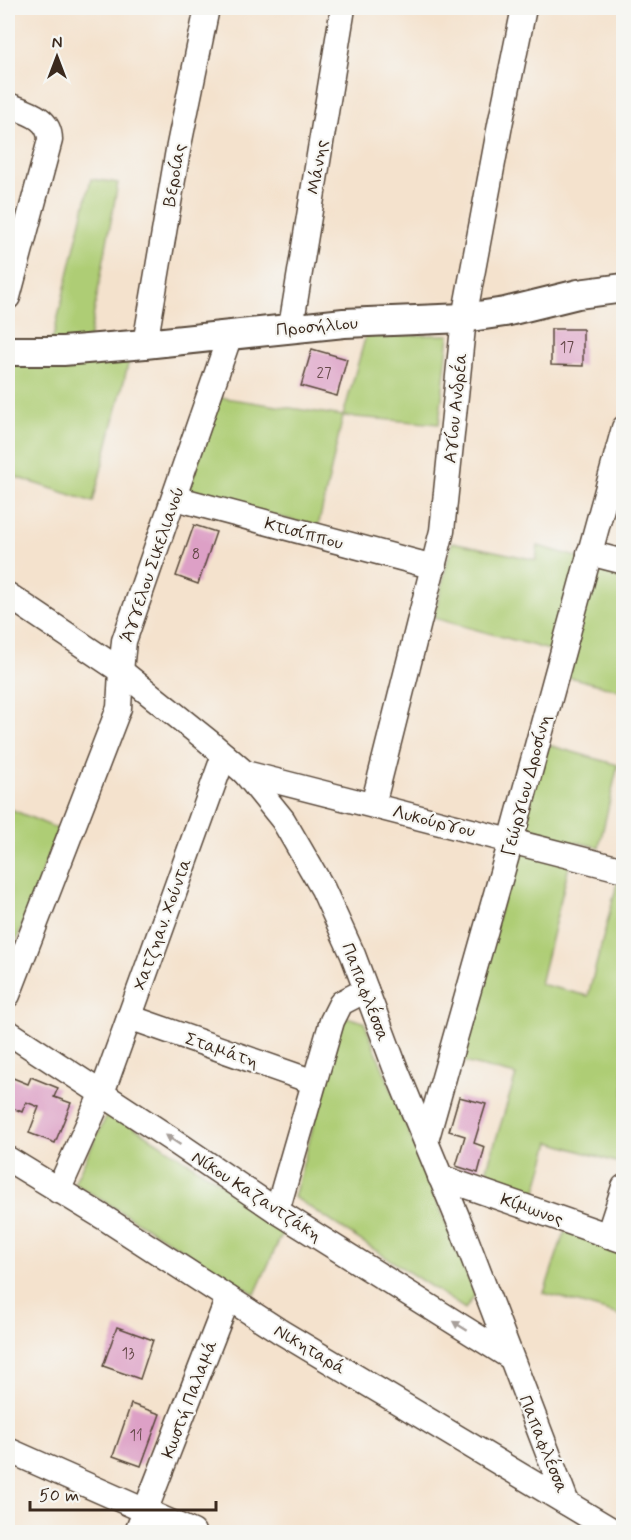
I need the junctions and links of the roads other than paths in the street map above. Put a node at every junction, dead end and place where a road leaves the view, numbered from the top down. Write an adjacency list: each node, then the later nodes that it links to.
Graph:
1 (207, 8): 10 (street, Βεροίας)
2 (343, 8): 8 (street, Μάνης)
3 (524, 8): 7 (street, Αγίου Ανδρέα)
4 (8, 105): 6 (street)
5 (624, 288): 7 (street, Προσήλιου)
6 (8, 297)
7 (464, 318): 8 (street, Προσήλιου); 16 (street, Αγίου Ανδρέα)
8 (291, 327): 9 (street, Προσήλιου)
9 (230, 334): 10 (street, Προσήλιου); 13 (street, Άγγελου Σικελιανού)
10 (145, 344): 11 (street, Προσήλιου)
11 (8, 351)
12 (624, 428): 14 (street, Γεώργιου Δροσίνη)
13 (175, 498): 16 (street, Κτισίππου); 18 (street, Άγγελου Σικελιανού)
14 (589, 554): 15 (street); 22 (street, Γεώργιου Δροσίνη)
15 (624, 562)
16 (434, 567): 21 (street, Αγίου Ανδρέα)
17 (8, 595): 18 (street, Παπαφλέσσα)
18 (121, 671): 19 (street, Παπαφλέσσα); 25 (street, Άγγελου Σικελιανού)
19 (224, 755): 20 (street, Παπαφλέσσα); 26 (street, Χατζηαν. Χούντα)
20 (245, 773): 21 (street, Λυκούργου); 24 (street, Παπαφλέσσα)
21 (373, 805): 22 (street, Λυκούργου)
22 (511, 841): 23 (street, Λυκούργου); 30 (street, Γεώργιου Δροσίνη)
23 (624, 870)
24 (366, 990): 28 (street); 30 (street, Παπαφλέσσα)
25 (8, 995)
26 (129, 1017): 28 (street, Σταμάτη); 29 (street, Χατζηαν. Χούντα)
27 (8, 1032): 29 (street, Νίκου Καζαντζάκη)
28 (314, 1082): 35 (street)
29 (102, 1093): 34 (street, Χατζηαν. Χούντα); 35 (street, Νίκου Καζαντζάκη, one-way to 29)
30 (426, 1141): 32 (street, Παπαφλέσσα)
31 (8, 1159): 34 (street, Νικηταρά)
32 (440, 1177): 36 (street, Κίμωνος); 38 (street, Παπαφλέσσα)
33 (624, 1187): 36 (street)
34 (58, 1191): 37 (street, Νικηταρά)
35 (277, 1211): 38 (street, Νίκου Καζαντζάκη, one-way to 35)
36 (616, 1238)
37 (228, 1298): 40 (street, Νικηταρά); 42 (street, Κωστή Παλαμά)
38 (510, 1357): 40 (street, Παπαφλέσσα)
39 (8, 1450): 42 (street)
40 (567, 1503): 44 (street, Νικηταρά)
41 (624, 1517): 44 (street)
42 (141, 1522): 43 (street)
43 (193, 1533)
44 (616, 1533)

